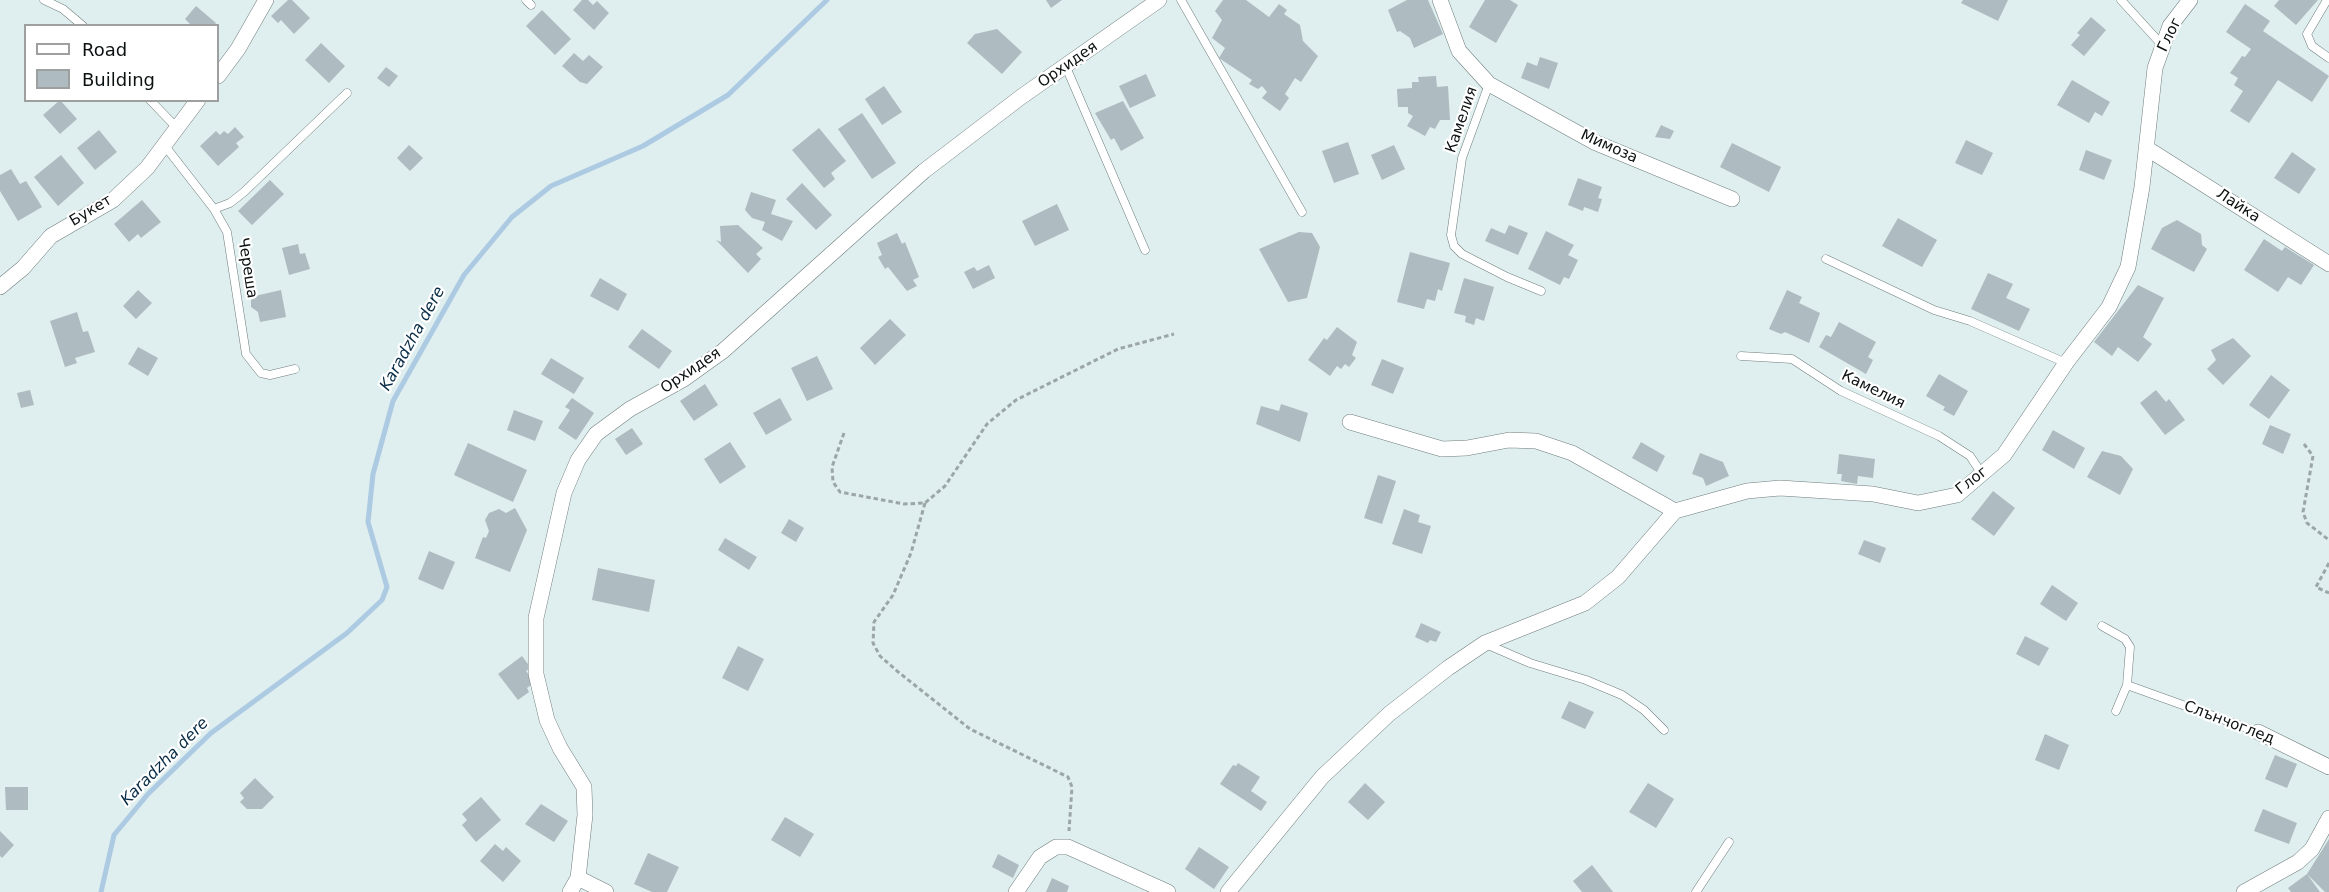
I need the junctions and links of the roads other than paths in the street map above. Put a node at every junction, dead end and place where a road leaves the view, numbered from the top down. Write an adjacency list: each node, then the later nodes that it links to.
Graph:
1 (44, 0): 9 (lane)
2 (267, 0): 13 (street)
3 (1159, 0): 12 (street, Орхидея)
4 (1181, 0): 23 (lane)
5 (1440, 0): 14 (street, Мимоза)
6 (2121, 0): 10 (lane)
7 (2190, 0): 10 (street, Глог)
8 (2327, 0): 11 (lane)
9 (81, 24)
10 (2162, 45): 20 (street, Глог)
11 (2329, 58)
12 (1066, 66): 24 (lane); 44 (street, Орхидея)
13 (219, 75)
14 (1489, 84): 21 (street, Мимоза); 28 (lane, Камелия)
15 (347, 93): 22 (lane)
16 (152, 102): 18 (lane)
17 (196, 102): 18 (street, Букет)
18 (177, 128): 19 (street, Букет)
19 (165, 146): 22 (lane, Череша); 27 (street, Букет)
20 (2148, 149): 26 (street, Лайка); 30 (street, Глог)
21 (1732, 199)
22 (214, 209): 31 (lane, Череша)
23 (1302, 212)
24 (1145, 250)
25 (1826, 259): 30 (lane)
26 (2329, 264)
27 (0, 286)
28 (1541, 291)
29 (1741, 356): 33 (lane, Камелия)
30 (2066, 363): 33 (street, Глог)
31 (295, 369)
32 (1350, 422): 34 (street)
33 (1982, 474): 34 (street, Глог)
34 (1675, 511): 36 (street)
35 (2102, 626): 37 (lane)
36 (1485, 643): 39 (lane); 49 (street)
37 (2127, 685): 38 (lane); 40 (lane, Слънчоглед)
38 (2116, 711)
39 (1664, 730)
40 (2258, 732): 41 (street, Слънчоглед)
41 (2329, 767)
42 (2329, 818): 51 (street)
43 (1729, 842): 50 (lane)
44 (578, 878): 45 (street, Орхидея); 46 (street)
45 (570, 892)
46 (606, 892)
47 (1016, 892): 48 (street)
48 (1168, 892)
49 (1228, 892)
50 (1696, 892)
51 (2244, 892)

